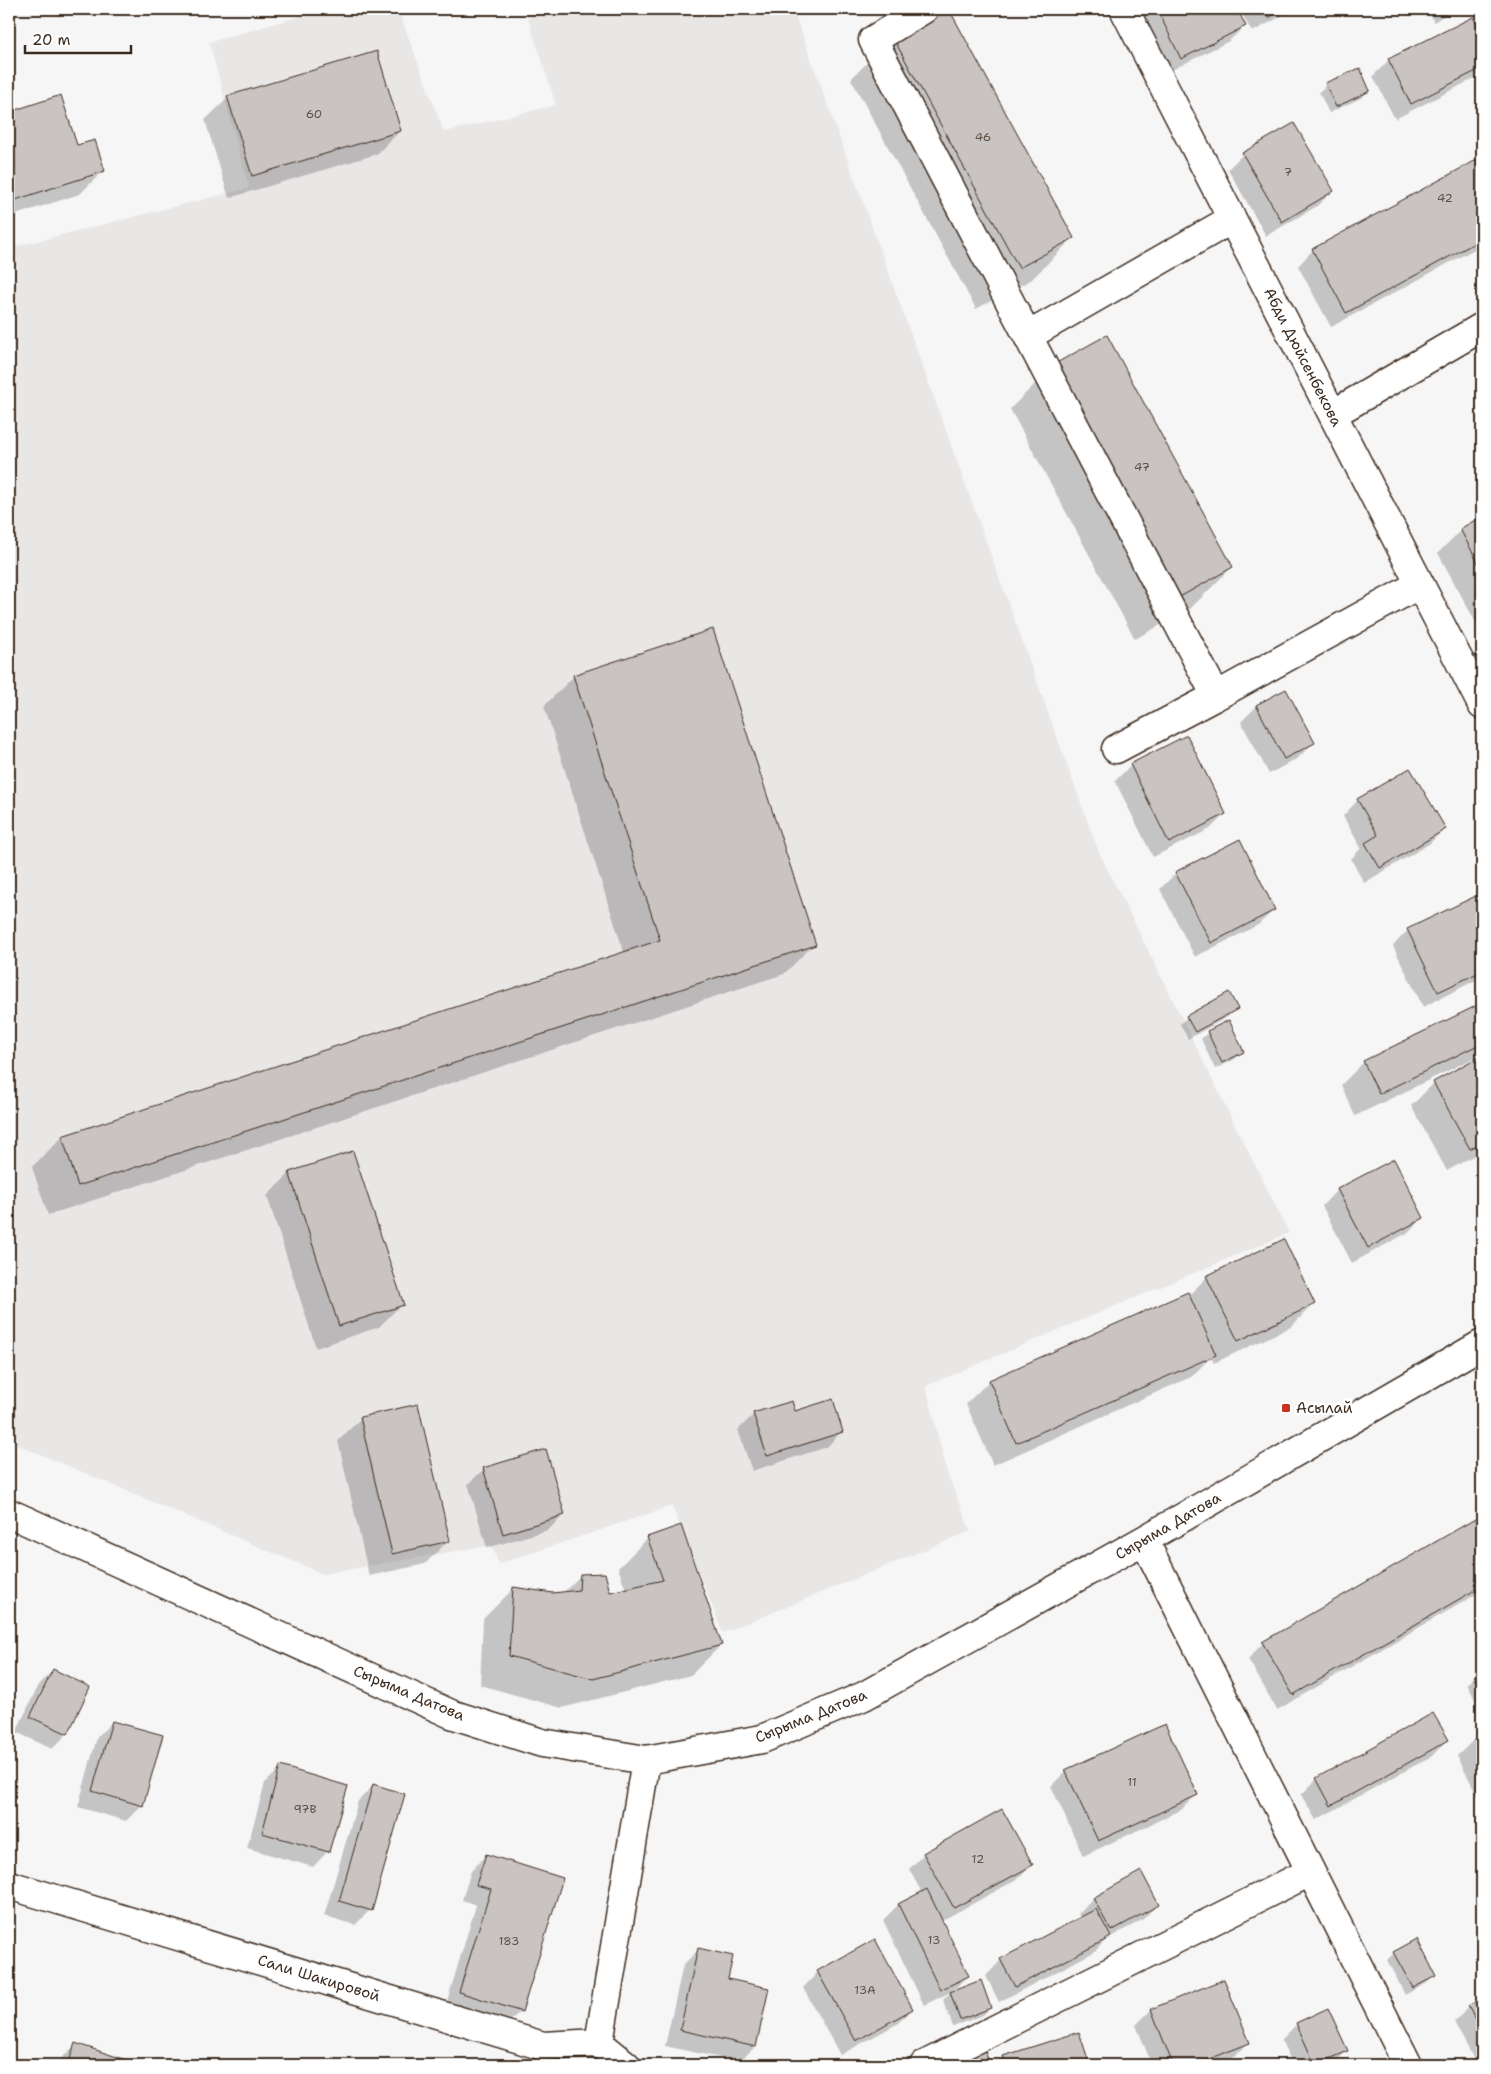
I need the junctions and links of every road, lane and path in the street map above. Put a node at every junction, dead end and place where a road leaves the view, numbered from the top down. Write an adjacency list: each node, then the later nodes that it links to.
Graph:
1 (924, 9): 5 (street)
2 (1124, 9): 3 (street, Абди Дюйсенбекова)
3 (1232, 219): 5 (street); 6 (street, Абди Дюйсенбекова)
4 (1482, 327): 6 (street)
5 (1028, 336): 8 (street)
6 (1333, 414): 7 (street, Абди Дюйсенбекова)
7 (1420, 584): 8 (street); 9 (street, Абди Дюйсенбекова)
8 (1216, 696): 10 (street)
9 (1482, 705)
10 (1116, 749)
11 (1482, 1344): 13 (street, Сырыма Датова)
12 (9, 1513): 14 (street, Сырыма Датова)
13 (1144, 1540): 14 (street, Сырыма Датова); 15 (street)
14 (646, 1760): 17 (street)
15 (1310, 1872): 19 (street); 20 (street)
16 (9, 1885): 17 (street, Сали Шакировой)
17 (600, 2043): 18 (street)
18 (626, 2065)
19 (924, 2065)
20 (1408, 2065)

